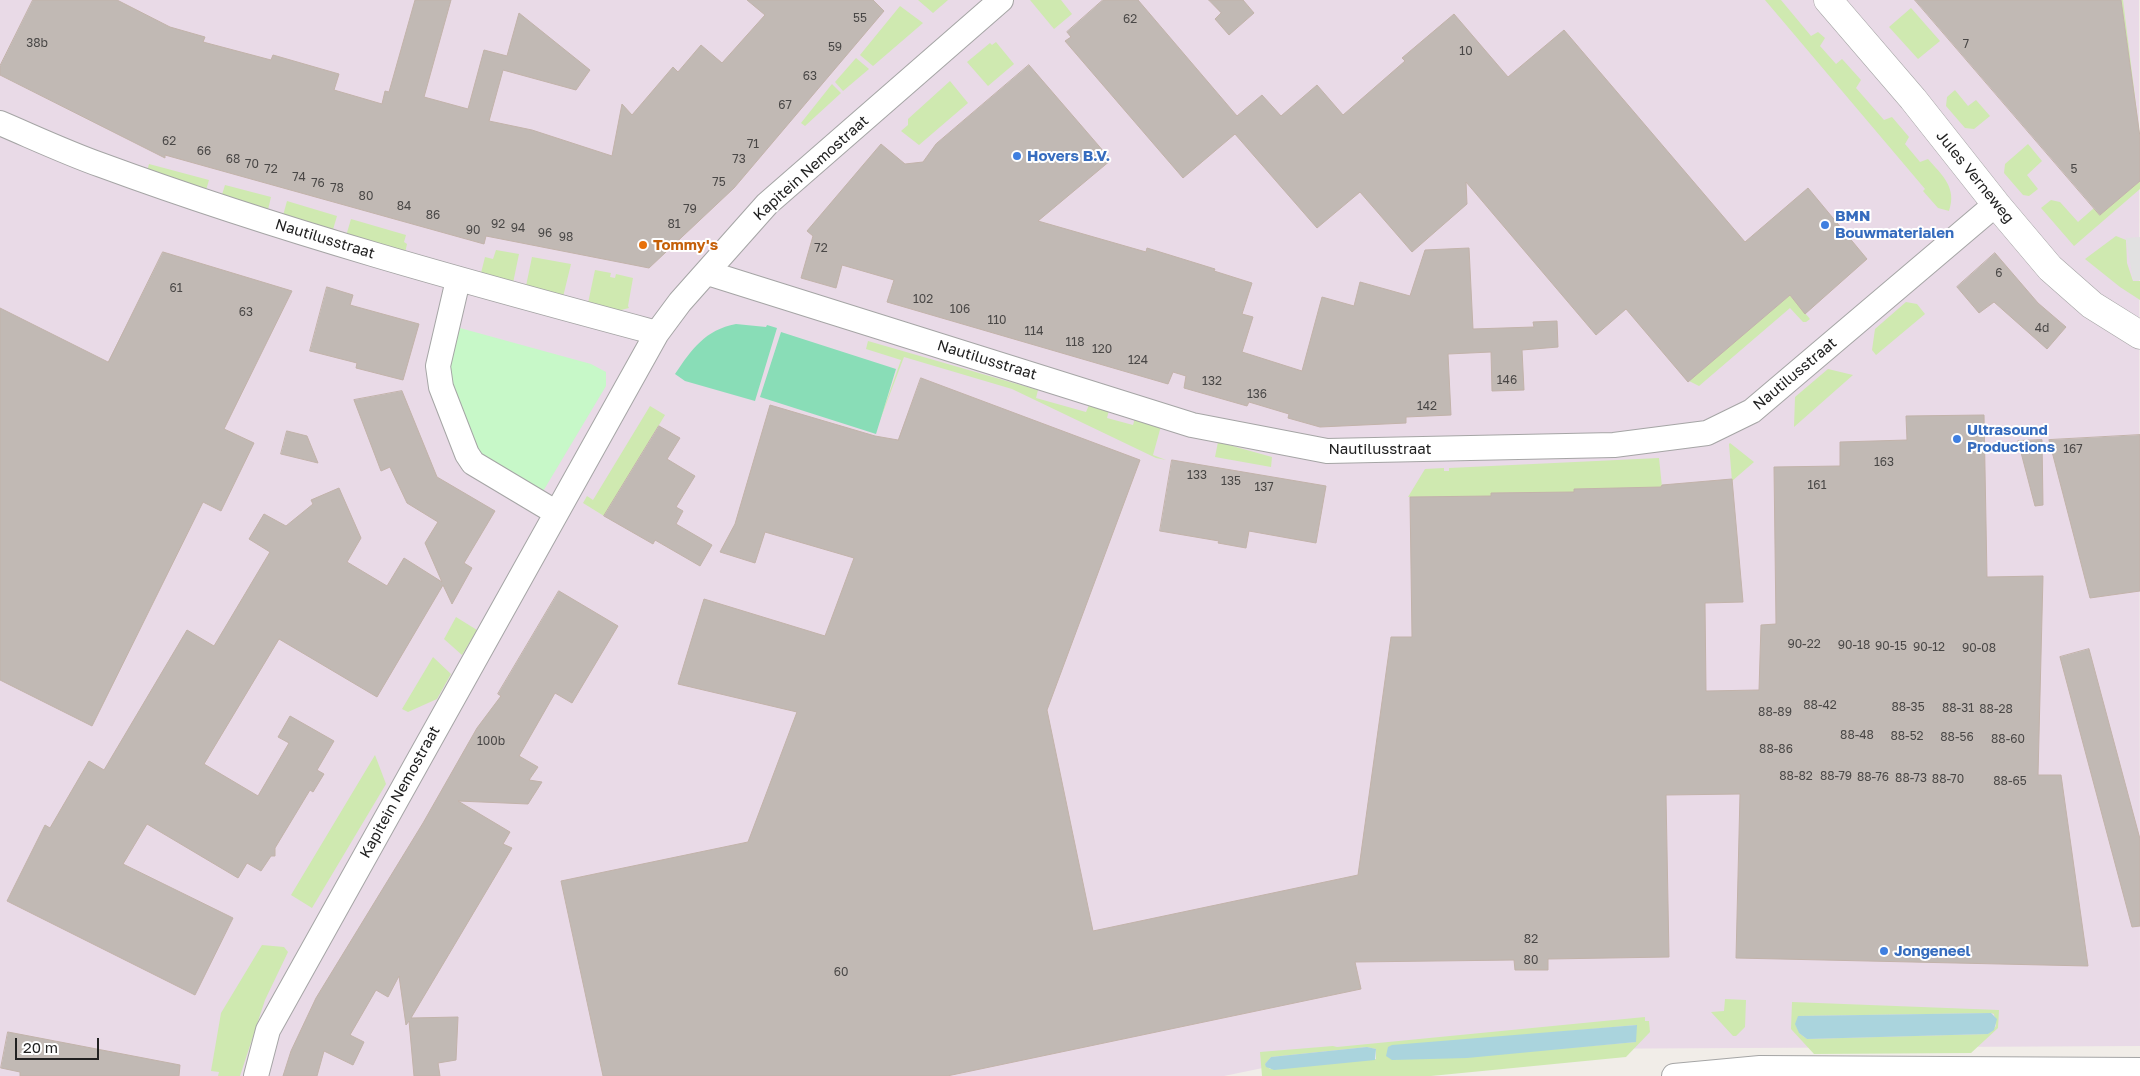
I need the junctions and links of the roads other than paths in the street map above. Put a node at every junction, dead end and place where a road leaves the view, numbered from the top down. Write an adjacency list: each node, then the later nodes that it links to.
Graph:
1 (1001, 0): 5 (street, Kapitein Nemostraat)
2 (1828, 0): 4 (street, Jules Verneweg)
3 (0, 123): 6 (street, Nautilusstraat)
4 (1996, 204): 5 (street, Nautilusstraat); 8 (street, Jules Verneweg)
5 (708, 272): 7 (street, Kapitein Nemostraat)
6 (458, 280): 7 (street, Nautilusstraat); 9 (street)
7 (657, 333): 9 (street, Kapitein Nemostraat)
8 (2140, 335)
9 (556, 512): 11 (street, Kapitein Nemostraat)
10 (2140, 1070): 12 (street)
11 (256, 1076)
12 (1674, 1076)

